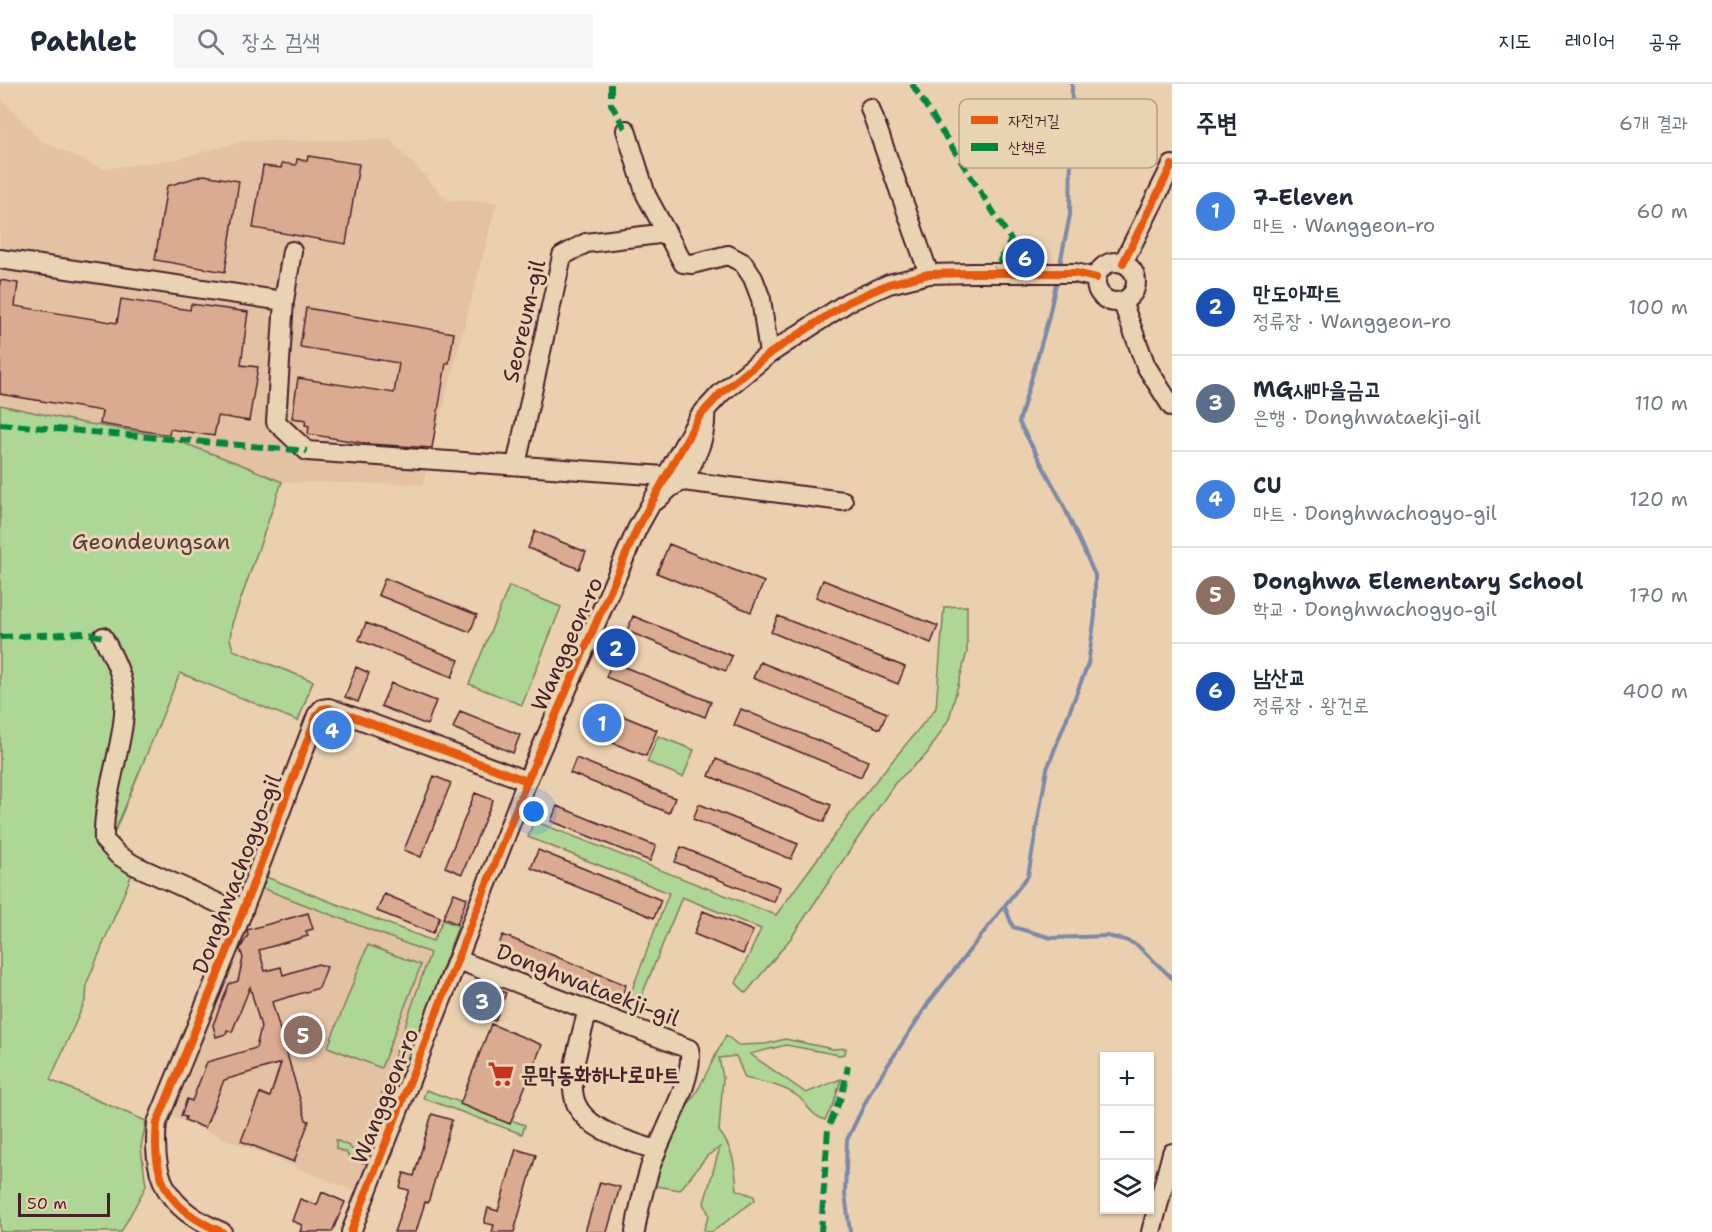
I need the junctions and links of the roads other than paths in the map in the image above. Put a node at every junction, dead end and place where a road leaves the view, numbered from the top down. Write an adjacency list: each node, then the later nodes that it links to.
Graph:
1 (870, 108): 8 (street)
2 (626, 130): 4 (street)
3 (1172, 165): 7 (street)
4 (667, 233): 12 (street); 15 (street, Seoreum-gil)
5 (292, 251): 10 (street)
6 (0, 259): 10 (street)
7 (1123, 263): 9 (street); 11 (street)
8 (929, 274): 9 (street, Wanggeon-ro); 12 (street, Wanggeon-ro)
9 (1096, 278): 11 (street)
10 (284, 301): 15 (street)
11 (1122, 301): 13 (street)
12 (769, 354): 14 (street, Wanggeon-ro)
13 (1172, 407)
14 (705, 410): 16 (street, Wanggeon-ro); 17 (street)
15 (516, 465): 16 (street)
16 (665, 476): 19 (street, Wanggeon-ro)
17 (683, 481): 18 (street); 19 (street)
18 (843, 501)
19 (647, 509): 21 (street, Wanggeon-ro)
20 (103, 637): 22 (street)
21 (527, 781): 22 (street, Donghwachogyo-gil); 23 (street, Wanggeon-ro)
22 (242, 914): 29 (street, Donghwachogyo-gil)
23 (458, 960): 24 (street, Donghwataekji-gil); 30 (street, Wanggeon-ro)
24 (588, 1010): 25 (street); 25 (street, Donghwataekji-gil)
25 (656, 1150): 31 (street, Donghwataekji-gil)
26 (1172, 1153): 28 (street)
27 (1172, 1191): 28 (street)
28 (1152, 1228)
29 (222, 1232)
30 (351, 1232)
31 (635, 1232)

